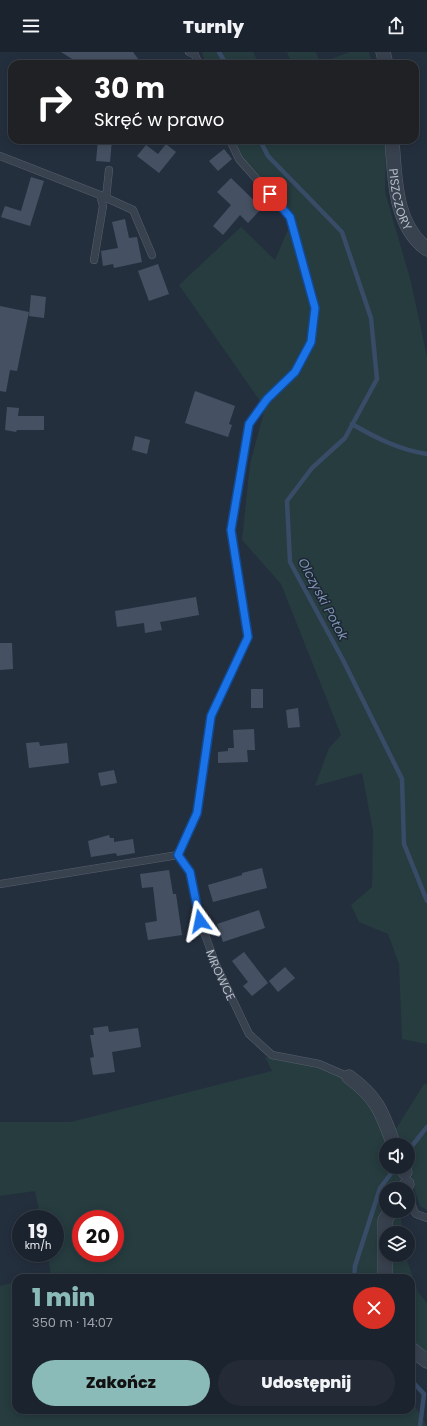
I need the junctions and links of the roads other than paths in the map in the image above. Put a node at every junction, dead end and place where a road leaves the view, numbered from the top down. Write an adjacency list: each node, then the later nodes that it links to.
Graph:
1 (190, 52): 2 (lane)
2 (197, 60)
3 (232, 144): 11 (lane)
4 (392, 144): 8 (street, PISZCZORY)
5 (0, 156): 7 (lane)
6 (109, 170): 7 (lane)
7 (103, 197): 9 (lane); 10 (lane)
8 (427, 249)
9 (152, 255)
10 (94, 260)
11 (178, 855): 12 (lane); 13 (lane, MROWCE)
12 (0, 884)
13 (349, 1077): 14 (street, MROWCE)
14 (391, 1138)
15 (405, 1178): 17 (lane)
16 (386, 1218): 18 (street)
17 (427, 1218)
18 (385, 1274)
19 (415, 1352): 20 (street)
20 (427, 1361)

